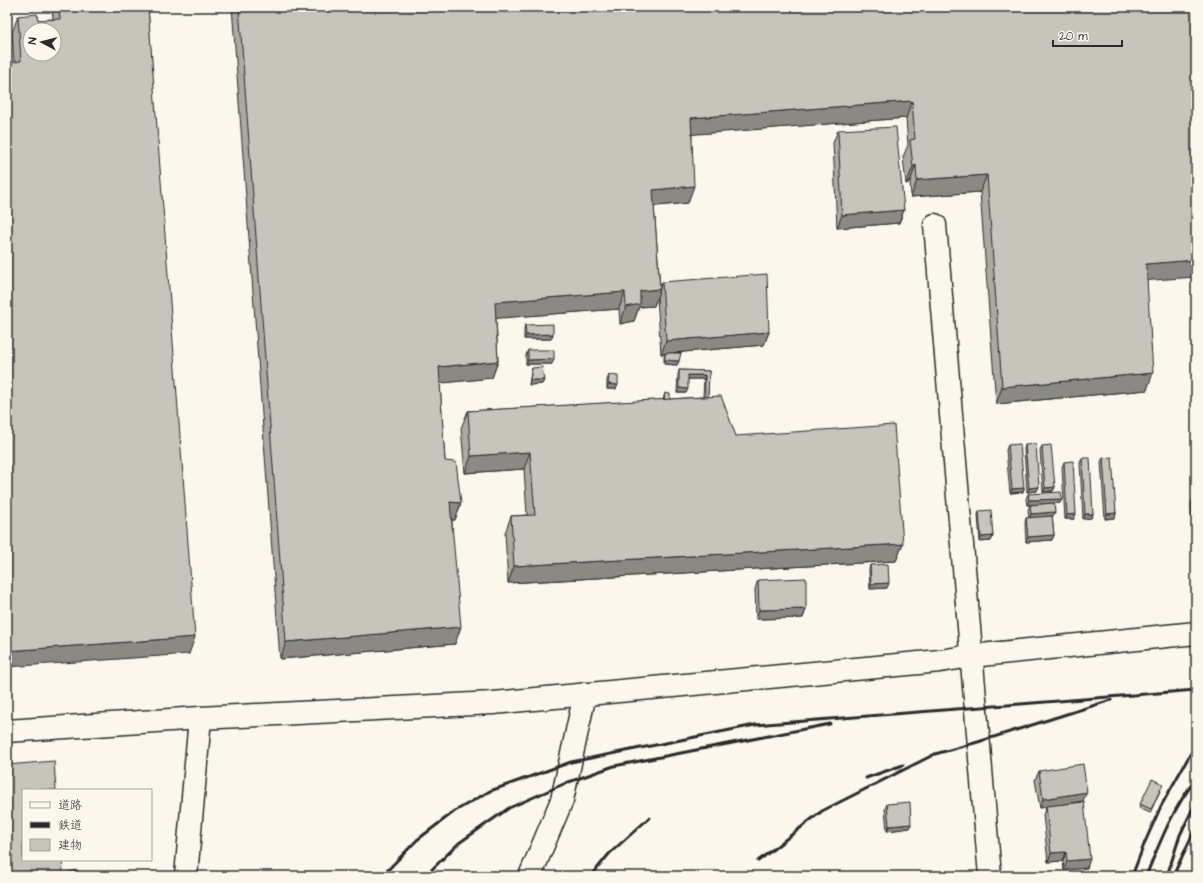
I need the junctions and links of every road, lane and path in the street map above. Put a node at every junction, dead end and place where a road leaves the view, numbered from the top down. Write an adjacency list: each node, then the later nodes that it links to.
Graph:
1 (936, 224): 3 (street)
2 (1196, 633): 3 (street)
3 (971, 656): 4 (street); 9 (street)
4 (586, 694): 5 (street); 8 (street)
5 (200, 718): 6 (street); 7 (street)
6 (7, 730)
7 (186, 876)
8 (530, 876)
9 (990, 876)

